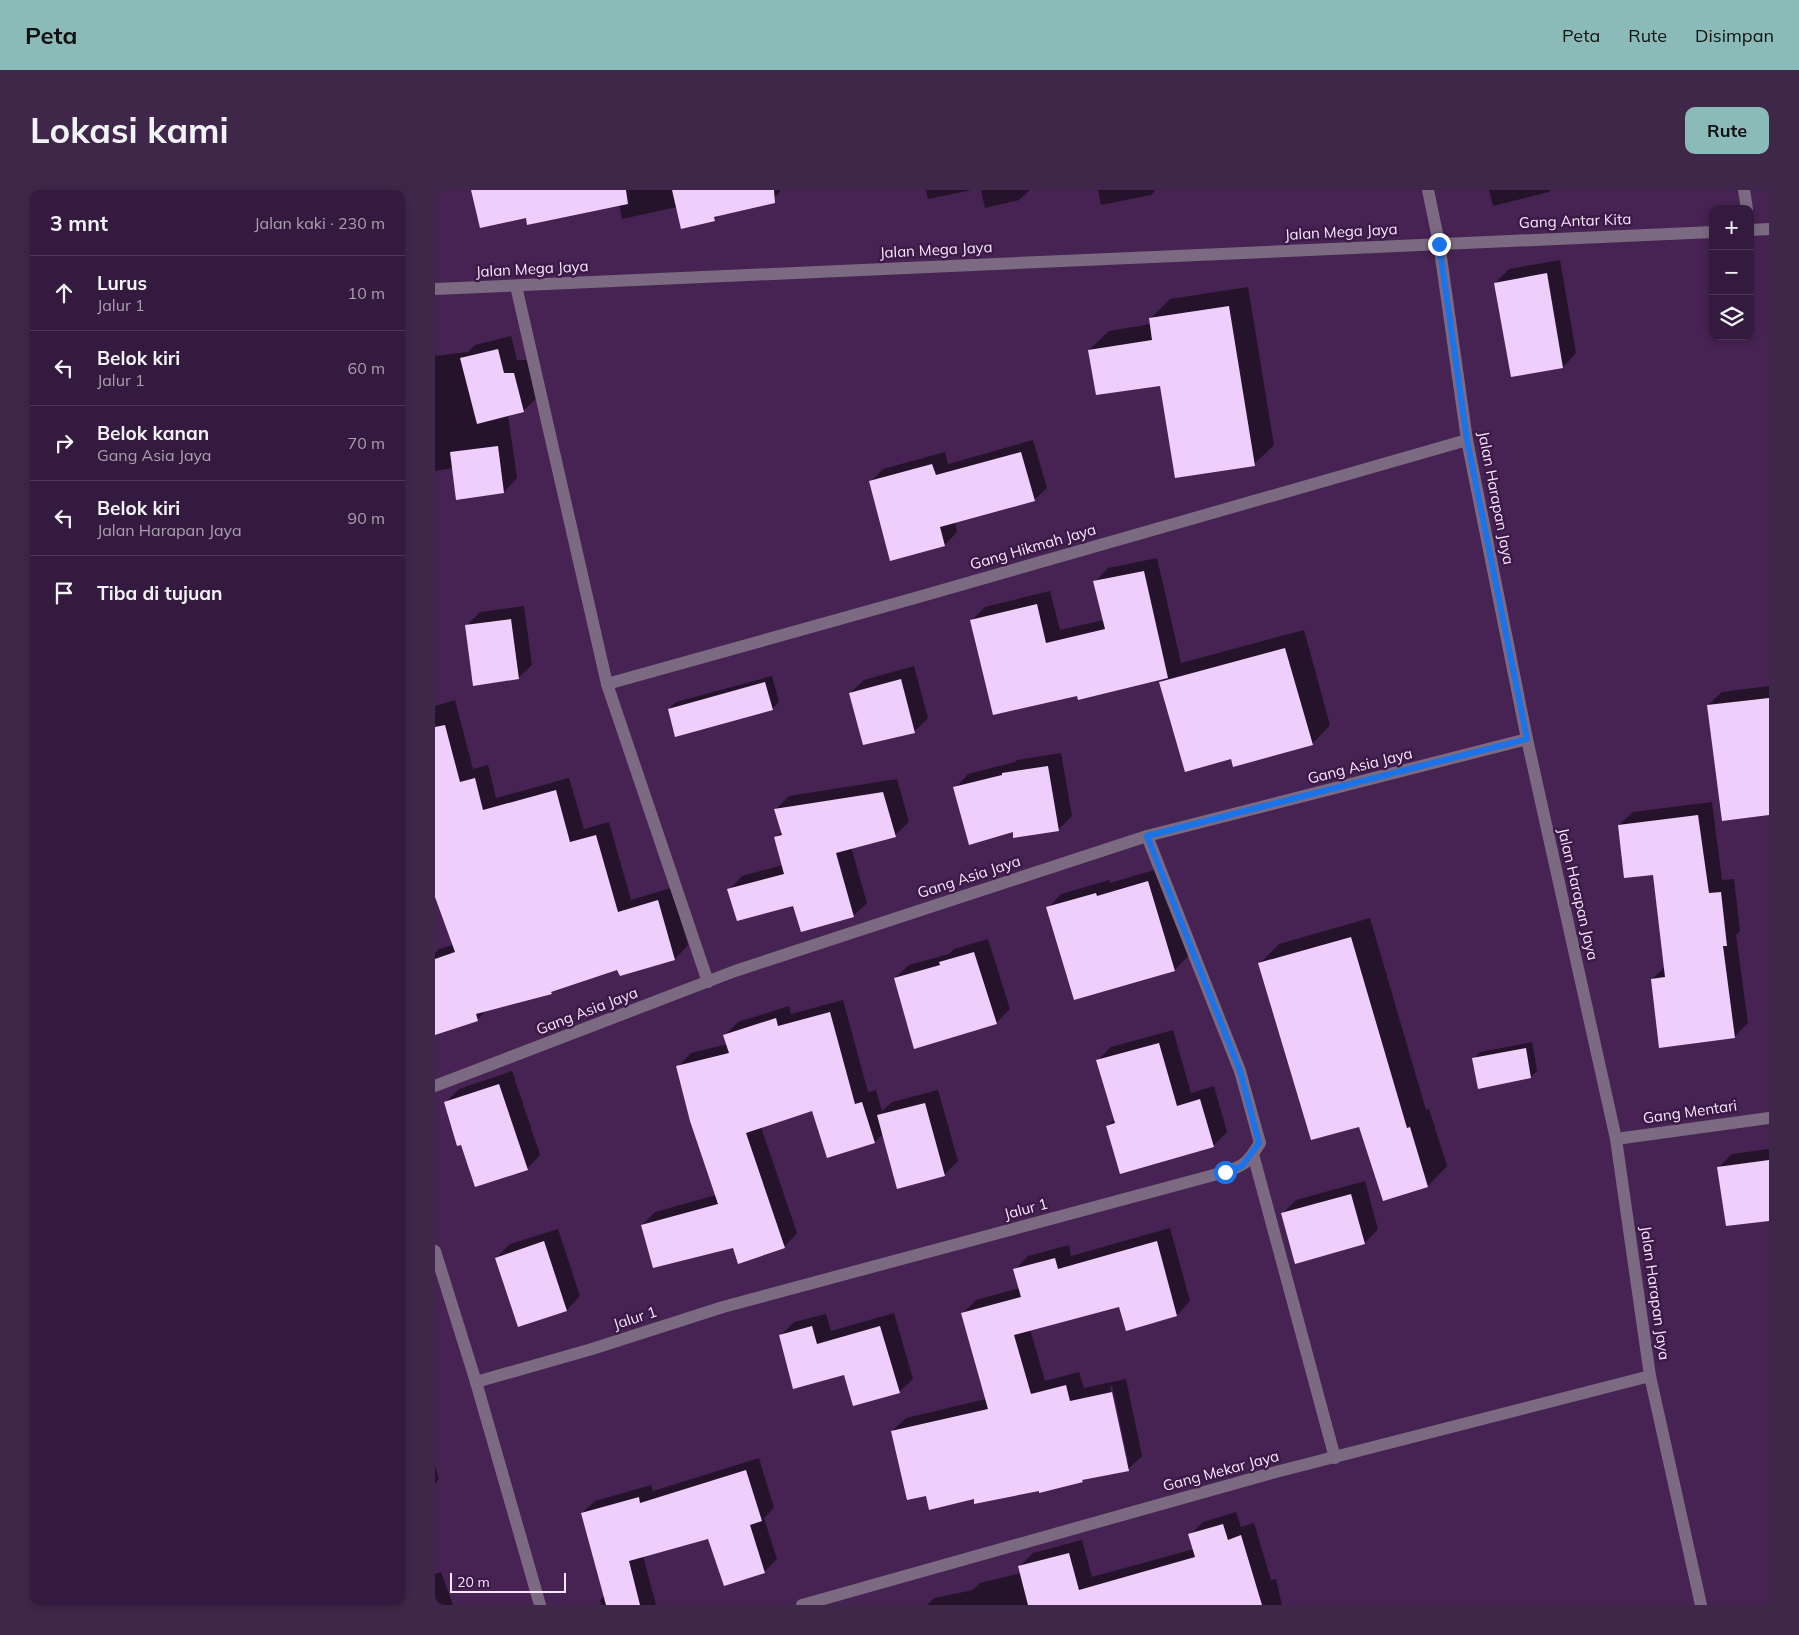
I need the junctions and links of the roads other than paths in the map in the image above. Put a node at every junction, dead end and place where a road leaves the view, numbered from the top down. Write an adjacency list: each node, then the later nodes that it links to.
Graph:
1 (1428, 190): 7 (street, Jalan Harapan Jaya)
2 (1744, 190): 3 (street)
3 (1746, 205)
4 (1754, 228): 5 (street)
5 (1769, 229)
6 (1709, 232): 7 (street, Gang Antar Kita)
7 (1439, 244): 8 (street, Jalan Mega Jaya); 10 (street, Jalan Harapan Jaya)
8 (516, 286): 9 (street, Jalan Mega Jaya); 11 (street)
9 (435, 289)
10 (1467, 440): 11 (street, Gang Hikmah Jaya); 12 (street, Jalan Harapan Jaya)
11 (607, 684): 14 (street)
12 (1527, 739): 13 (street, Gang Asia Jaya); 17 (street, Jalan Harapan Jaya)
13 (1147, 836): 14 (street, Gang Asia Jaya); 18 (street)
14 (708, 982): 15 (street, Gang Asia Jaya)
15 (435, 1086)
16 (1769, 1118): 17 (street, Gang Mentari)
17 (1616, 1139): 20 (street, Jalan Harapan Jaya)
18 (1253, 1154): 21 (street, Jalur 1); 22 (street)
19 (435, 1251): 21 (street)
20 (1650, 1376): 22 (street, Gang Mekar Jaya); 25 (street, Jalan Harapan Jaya)
21 (476, 1382): 23 (street)
22 (1335, 1458): 24 (street, Gang Mekar Jaya)
23 (540, 1605)
24 (802, 1605)
25 (1701, 1605)

